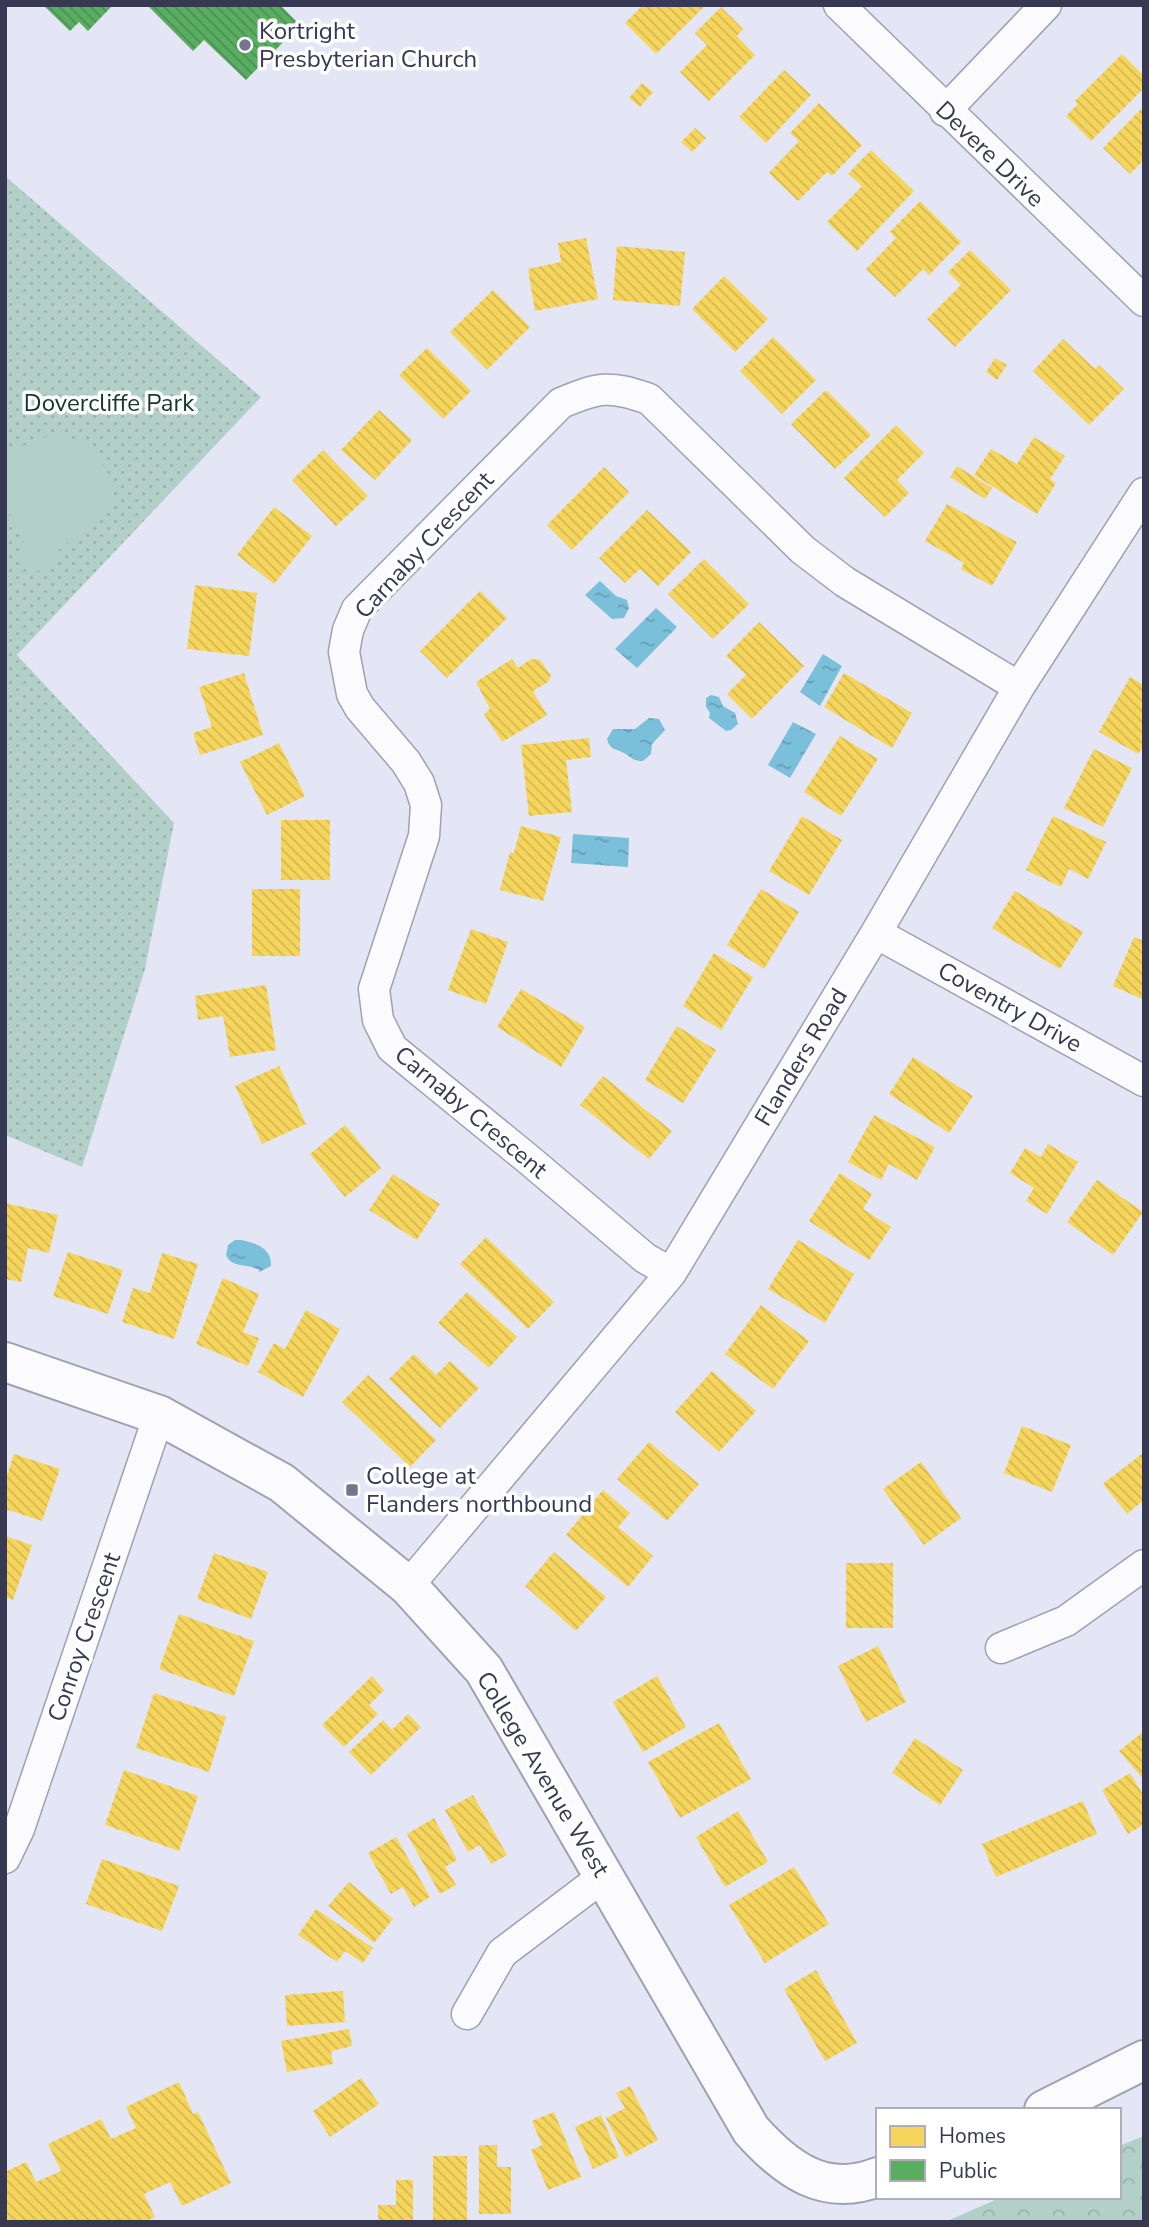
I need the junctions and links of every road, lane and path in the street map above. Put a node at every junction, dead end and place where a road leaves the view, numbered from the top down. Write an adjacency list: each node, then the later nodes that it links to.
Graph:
1 (839, 5): 3 (street, Devere Drive)
2 (1046, 5): 3 (street)
3 (945, 111): 4 (street, Devere Drive)
4 (1144, 302)
5 (1144, 493): 6 (street, Flanders Road)
6 (1019, 687): 7 (street, Flanders Road); 9 (street, Carnaby Crescent)
7 (876, 933): 8 (street, Coventry Drive); 9 (street, Flanders Road)
8 (1144, 1082)
9 (671, 1273): 13 (street, Flanders Road)
10 (5, 1362): 11 (street, College Avenue West)
11 (159, 1415): 13 (street, College Avenue West); 15 (street, Conroy Crescent)
12 (1144, 1565): 14 (street)
13 (408, 1586): 16 (street, College Avenue West)
14 (1001, 1648)
15 (5, 1858)
16 (604, 1876): 17 (street); 20 (street, College Avenue West)
17 (467, 2014)
18 (1144, 2060): 19 (street)
19 (1048, 2108)
20 (876, 2178)

